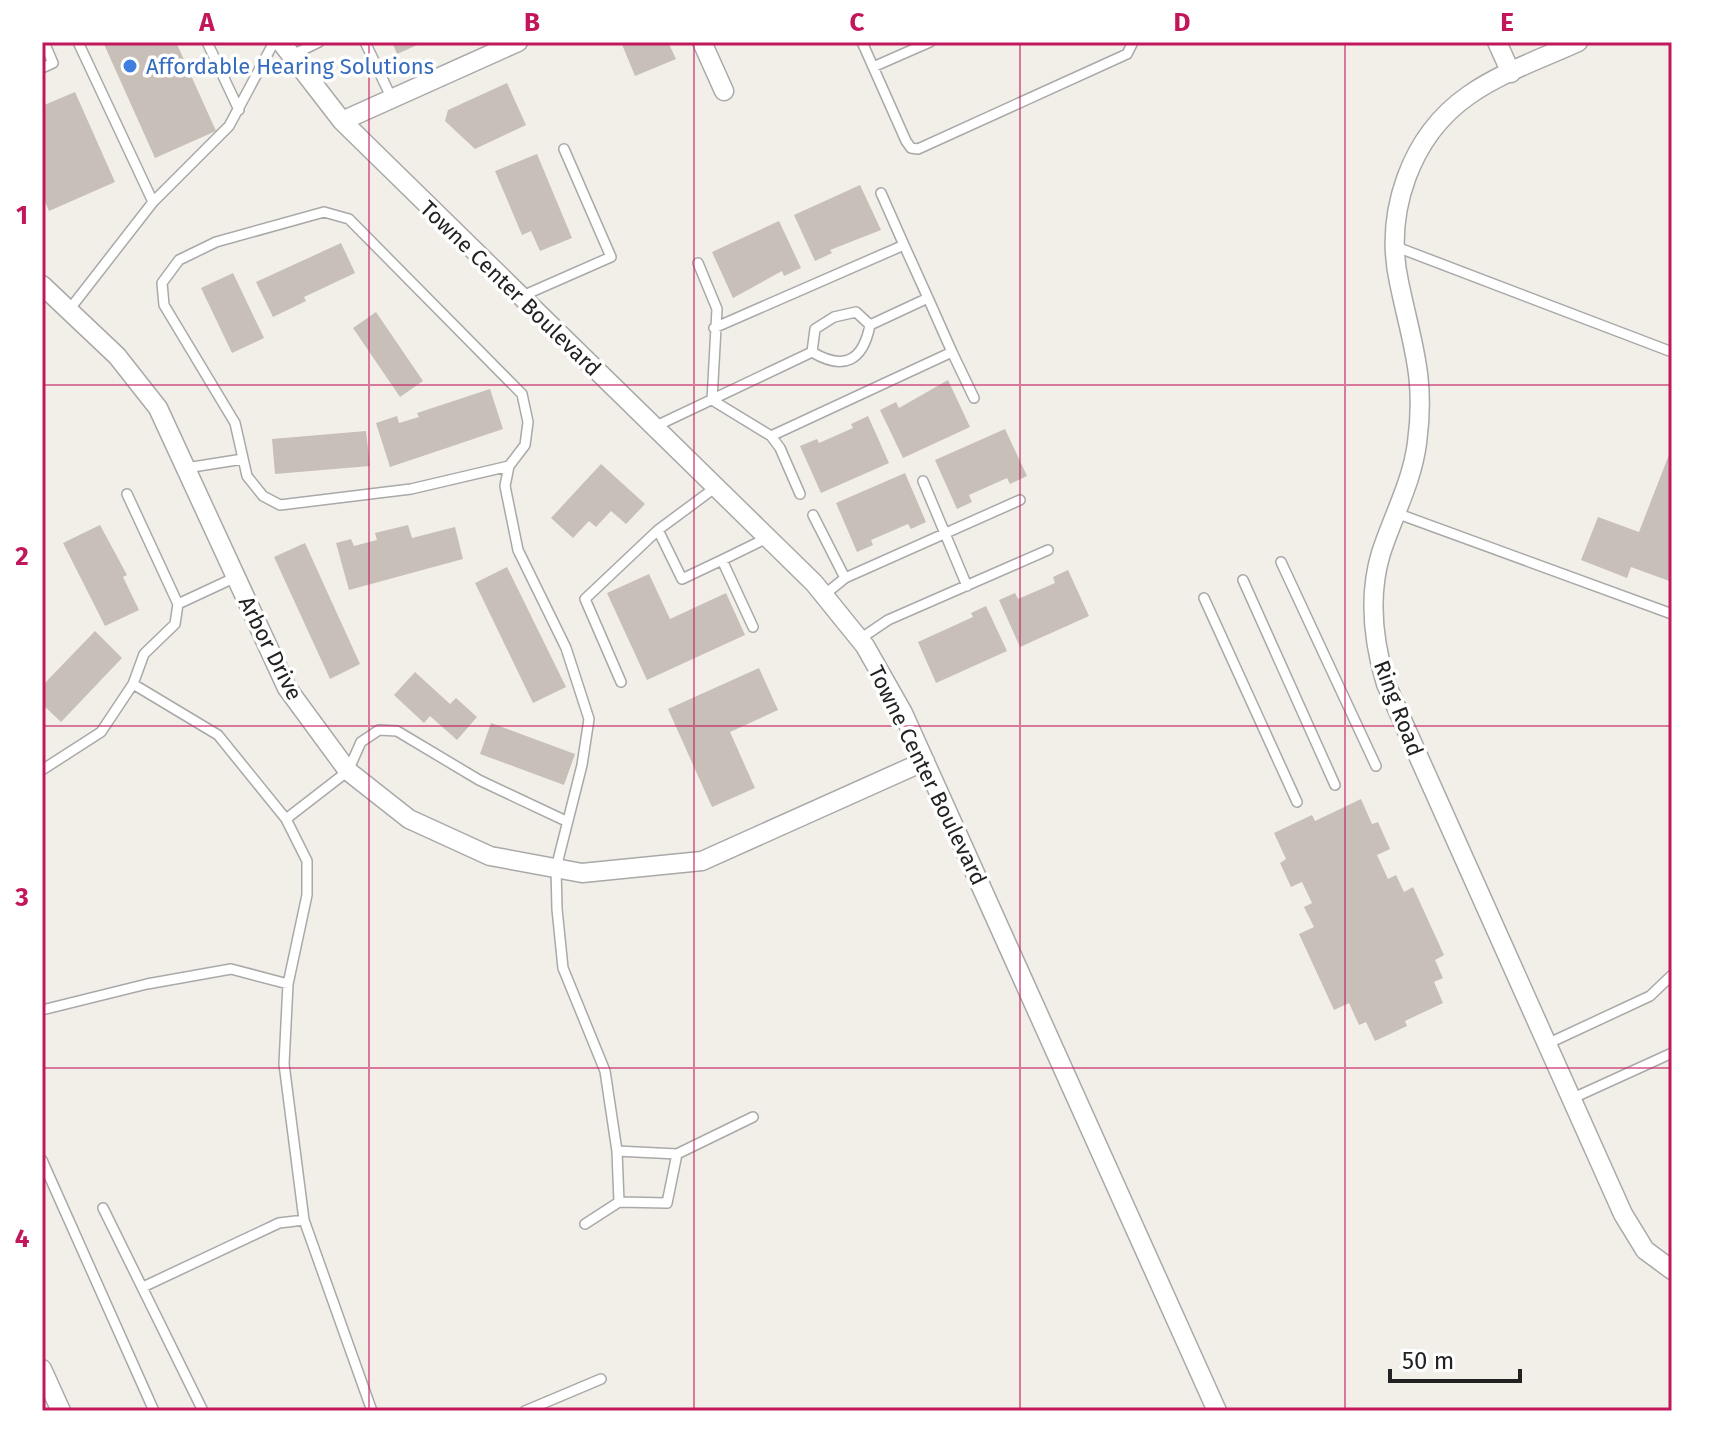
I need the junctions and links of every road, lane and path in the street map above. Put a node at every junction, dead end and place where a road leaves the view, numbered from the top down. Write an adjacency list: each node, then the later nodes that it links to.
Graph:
1 (44, 42): 16 (lane)
2 (78, 42): 24 (lane)
3 (207, 42): 20 (lane)
4 (274, 42): 20 (lane)
5 (319, 42): 14 (lane)
6 (365, 42): 19 (lane)
7 (702, 42): 18 (street)
8 (862, 42): 15 (lane)
9 (930, 42): 15 (lane)
10 (1133, 42): 15 (lane)
11 (1497, 42): 17 (street)
12 (1578, 42): 17 (street, Ring Road)
13 (515, 43): 19 (street)
14 (285, 49): 21 (street, Towne Center Boulevard)
15 (873, 67)
16 (42, 68)
17 (1511, 73): 26 (street, Ring Road)
18 (724, 91)
19 (392, 99): 21 (street)
20 (239, 110): 24 (lane)
21 (342, 121): 29 (street, Towne Center Boulevard)
22 (564, 149): 29 (lane)
23 (881, 193): 25 (lane)
24 (153, 202): 31 (lane)
25 (904, 245): 30 (lane); 33 (lane)
26 (1394, 246): 36 (lane); 49 (street, Ring Road)
27 (698, 263): 33 (lane)
28 (44, 291): 31 (street, Arbor Drive)
29 (520, 297): 39 (street, Towne Center Boulevard)
30 (928, 298): 32 (lane); 35 (lane)
31 (69, 310): 43 (street, Arbor Drive)
32 (870, 325): 34 (lane); 34 (lane)
33 (714, 328): 38 (lane)
34 (812, 352): 38 (lane)
35 (952, 352): 37 (lane); 40 (lane)
36 (1672, 352)
37 (974, 398)
38 (712, 400): 39 (lane); 40 (lane)
39 (654, 427): 45 (street, Towne Center Boulevard)
40 (771, 436): 47 (lane)
41 (243, 459): 42 (lane); 42 (lane); 43 (lane)
42 (509, 466): 76 (lane)
43 (186, 468): 57 (street, Arbor Drive)
44 (923, 481): 52 (lane)
45 (716, 487): 51 (lane); 53 (street, Towne Center Boulevard)
46 (127, 494): 63 (lane)
47 (800, 494)
48 (1020, 500): 52 (lane)
49 (1396, 513): 64 (lane); 81 (street, Ring Road)
50 (813, 515): 58 (lane)
51 (658, 530): 55 (lane); 67 (lane)
52 (945, 534): 58 (lane); 60 (lane)
53 (767, 538): 55 (lane); 61 (street, Towne Center Boulevard)
54 (1048, 550): 60 (lane)
55 (722, 560): 65 (lane)
56 (1281, 562): 70 (lane)
57 (236, 577): 63 (lane); 72 (street, Arbor Drive)
58 (845, 578): 61 (lane)
59 (1243, 580): 73 (lane)
60 (967, 586): 66 (lane)
61 (824, 595): 66 (street, Towne Center Boulevard)
62 (1204, 598): 74 (lane)
63 (178, 604): 68 (lane)
64 (1672, 614)
65 (753, 627)
66 (860, 639): 69 (street, Towne Center Boulevard)
67 (621, 682)
68 (133, 684): 71 (lane); 75 (lane)
69 (925, 761): 77 (street, Arbor Drive); 101 (street, Towne Center Boulevard)
70 (1376, 766)
71 (42, 770)
72 (348, 771): 75 (lane); 76 (lane); 77 (street, Arbor Drive)
73 (1335, 785)
74 (1297, 802)
75 (286, 819): 79 (lane)
76 (566, 821): 77 (lane)
77 (556, 868): 85 (lane)
78 (1672, 975): 81 (lane)
79 (288, 984): 80 (lane); 90 (lane)
80 (42, 1010)
81 (1547, 1044): 83 (street, Ring Road)
82 (1672, 1053): 83 (lane)
83 (1571, 1099): 92 (street, Ring Road)
84 (753, 1117): 86 (lane)
85 (617, 1151): 86 (lane); 88 (lane)
86 (677, 1154): 88 (lane)
87 (42, 1160): 97 (lane)
88 (619, 1202): 91 (lane)
89 (103, 1208): 93 (lane)
90 (304, 1220): 93 (lane); 99 (lane)
91 (585, 1224)
92 (1672, 1270)
93 (143, 1287): 98 (lane)
94 (42, 1369): 96 (street)
95 (601, 1379): 100 (lane)
96 (61, 1411)
97 (154, 1411)
98 (203, 1411)
99 (372, 1411)
100 (525, 1411)
101 (1217, 1411)

